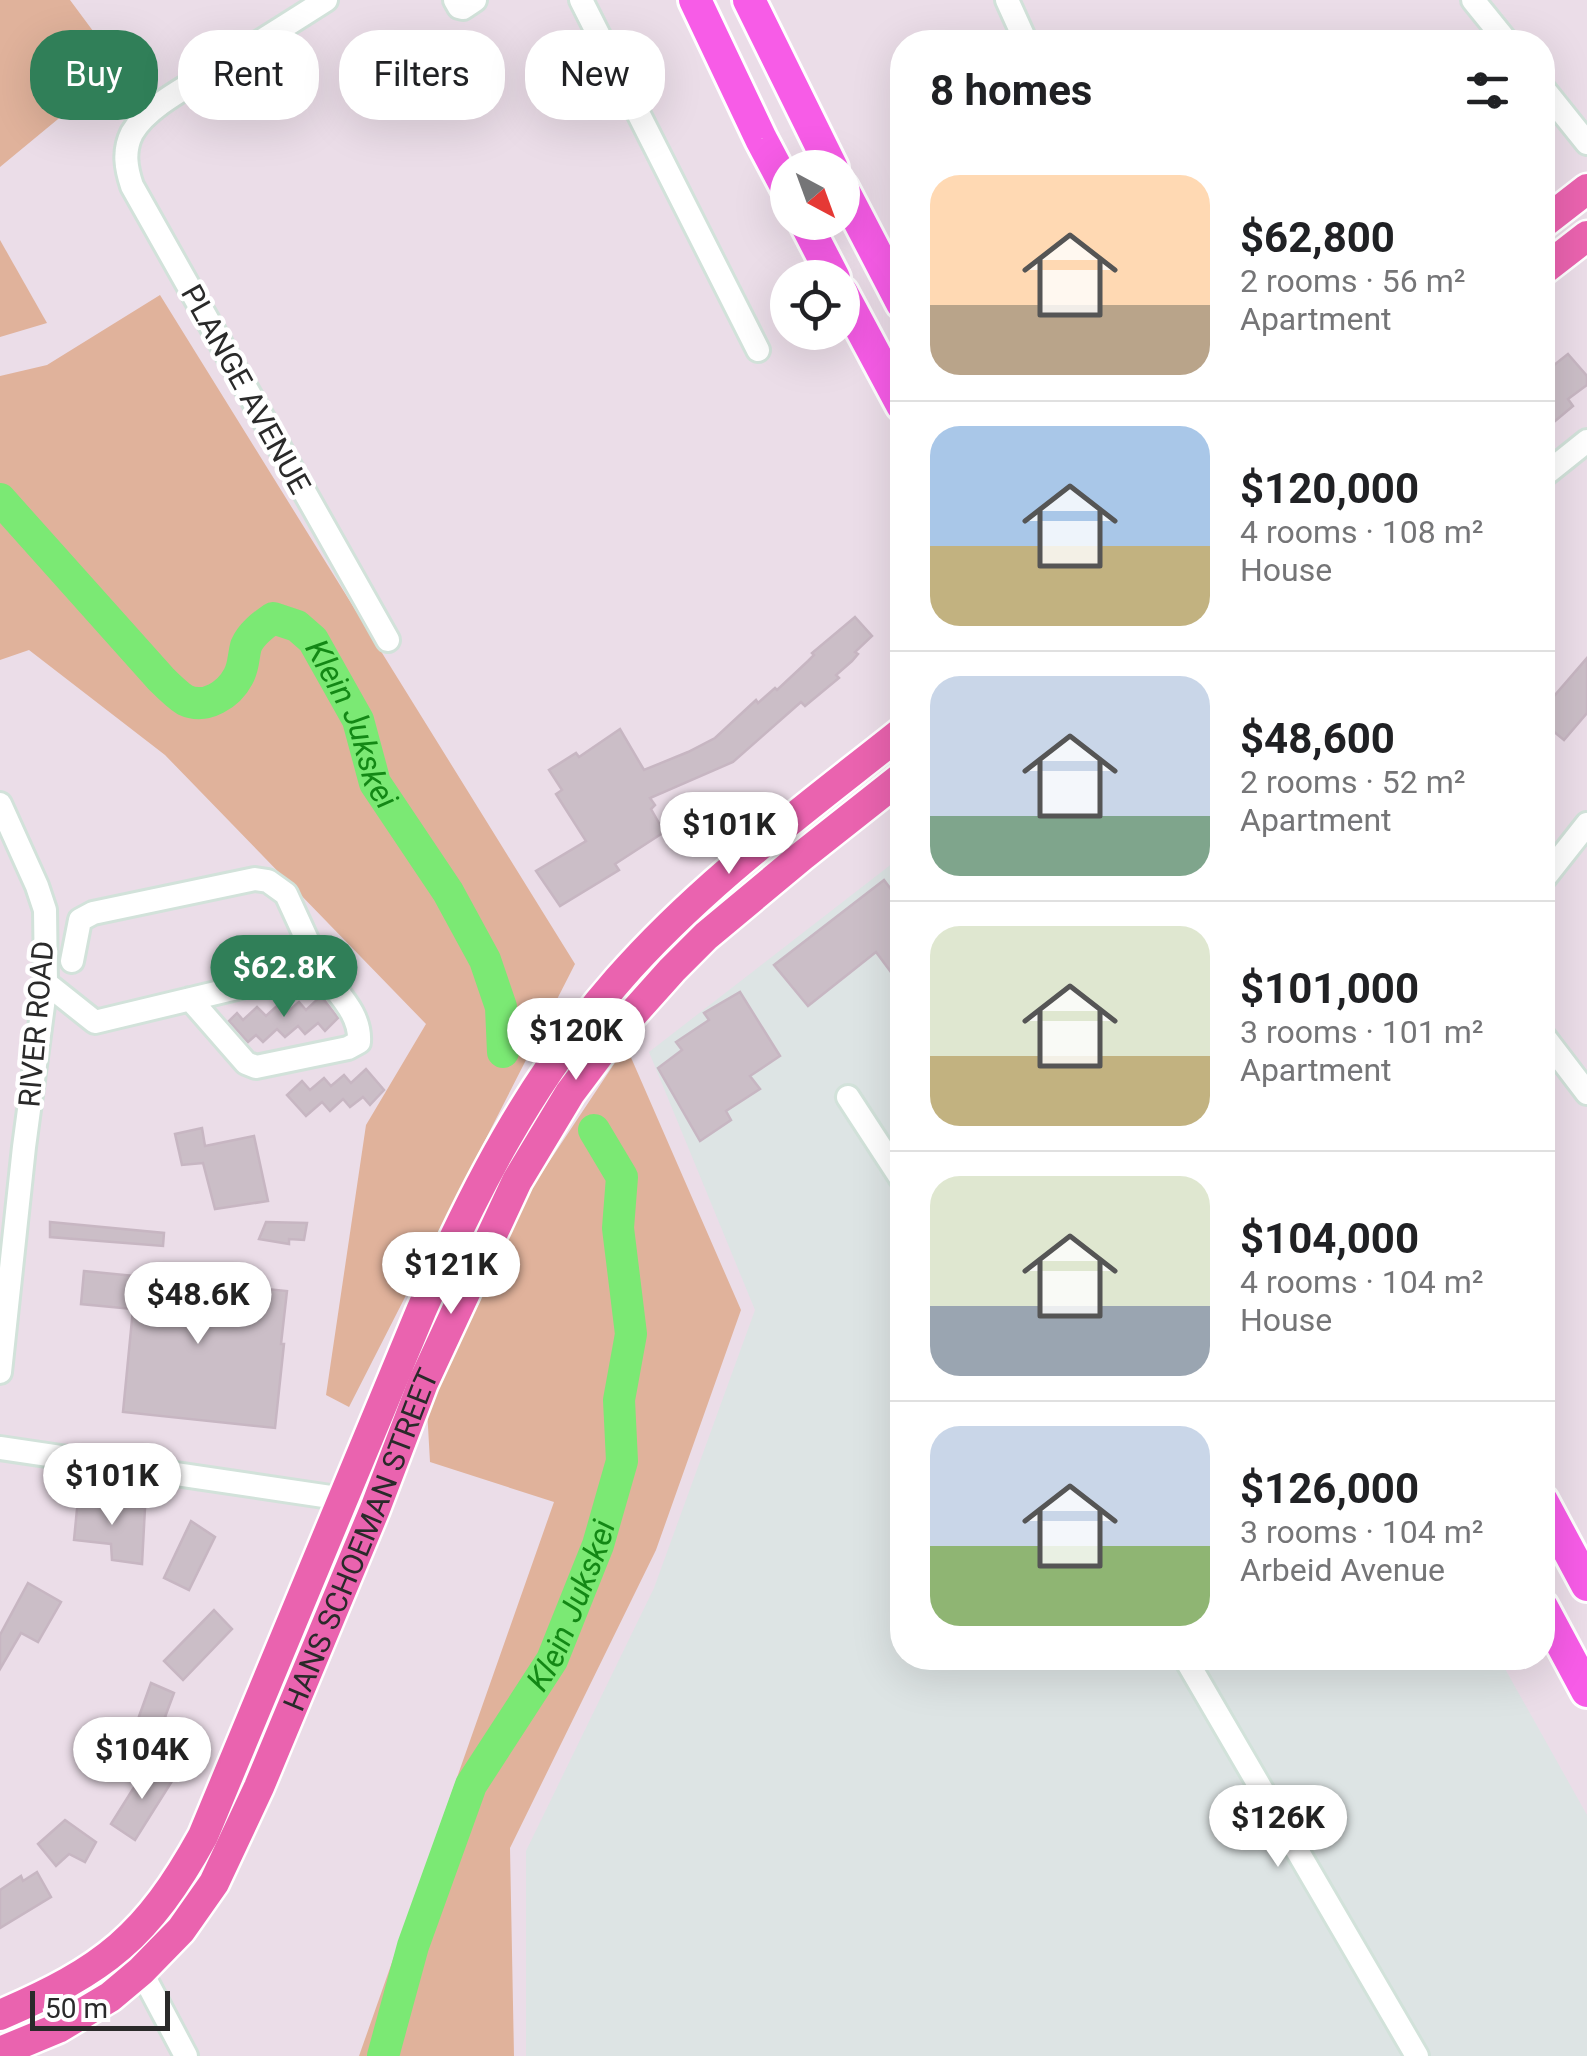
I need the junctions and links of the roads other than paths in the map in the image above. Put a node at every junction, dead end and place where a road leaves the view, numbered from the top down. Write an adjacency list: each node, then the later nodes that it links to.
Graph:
1 (326, 0): 24 (street, PLANGE AVENUE)
2 (582, 0): 20 (street)
3 (695, 0): 12 (highway)
4 (749, 0): 11 (highway)
5 (1006, 0): 7 (street)
6 (1473, 0): 8 (street)
7 (1020, 30)
8 (1491, 30)
9 (1555, 103): 10 (street)
10 (1587, 143)
11 (823, 150)
12 (770, 156)
13 (1587, 189): 14 (main road)
14 (1555, 214)
15 (860, 222): 18 (highway)
16 (1587, 236): 17 (main road)
17 (1555, 261)
18 (890, 280)
19 (860, 327): 21 (highway)
20 (758, 350)
21 (890, 383)
22 (1587, 441): 23 (street)
23 (1555, 467)
24 (388, 640)
25 (890, 742): 42 (main road, HANS SCHOEMAN STREET)
26 (890, 786): 43 (main road, HANS SCHOEMAN STREET)
27 (0, 804): 32 (street, RIVER ROAD)
28 (1587, 824): 29 (street)
29 (1555, 865)
30 (72, 961): 31 (street)
31 (320, 968): 33 (street); 33 (street)
32 (46, 983): 33 (street); 38 (street, RIVER ROAD)
33 (190, 999)
34 (1555, 1051): 35 (street)
35 (1587, 1092)
36 (848, 1096): 39 (street)
37 (0, 1144): 38 (street)
38 (24, 1147): 40 (street, RIVER ROAD)
39 (890, 1161)
40 (0, 1372)
41 (0, 1448): 42 (street)
42 (344, 1499): 43 (street); 50 (main road, HANS SCHOEMAN STREET)
43 (375, 1509): 49 (main road, HANS SCHOEMAN STREET)
44 (1555, 1526): 45 (highway)
45 (1587, 1585)
46 (1555, 1631): 48 (highway)
47 (1191, 1670): 53 (street)
48 (1587, 1691)
49 (141, 1971): 51 (main road, HANS SCHOEMAN STREET); 52 (street)
50 (0, 2016)
51 (0, 2052)
52 (186, 2056)
53 (1417, 2056)

